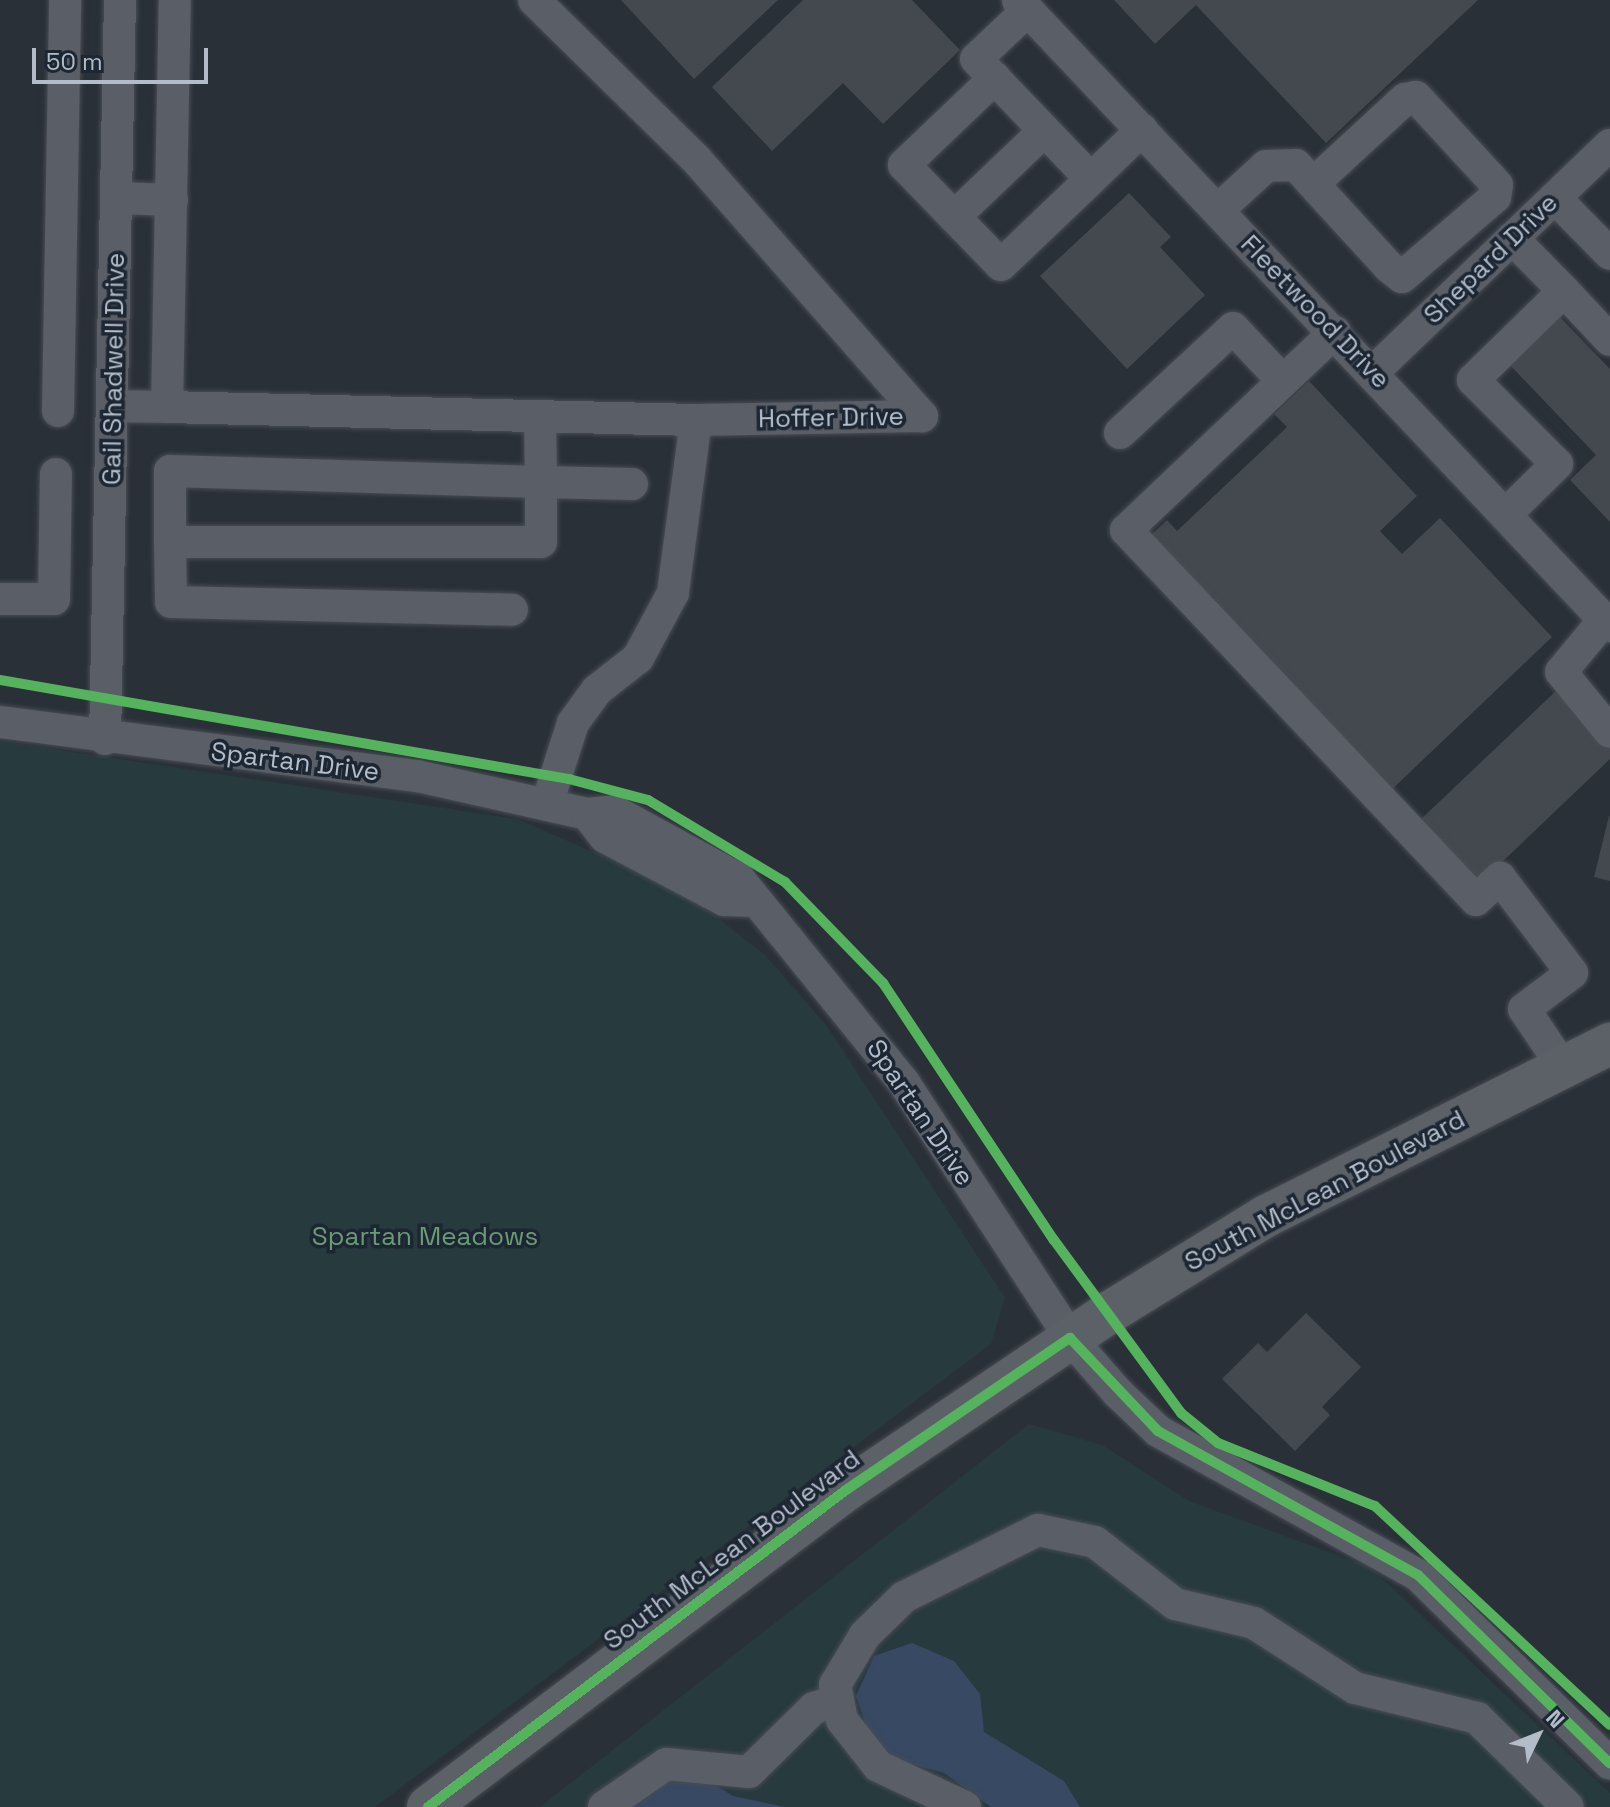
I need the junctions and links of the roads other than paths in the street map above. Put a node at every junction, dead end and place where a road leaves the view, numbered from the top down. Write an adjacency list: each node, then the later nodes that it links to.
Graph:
1 (65, 0): 28 (street)
2 (120, 0): 12 (street, Gail Shadwell Drive)
3 (175, 0): 14 (street)
4 (534, 0): 30 (street, Hoffer Drive)
5 (1023, 5): 6 (street); 7 (street, Fleetwood Drive)
6 (995, 78): 8 (street); 16 (street)
7 (1142, 130): 10 (street); 15 (street, Fleetwood Drive)
8 (1044, 131): 10 (street); 16 (street)
9 (1610, 145): 13 (street, Shepard Drive)
10 (1091, 179): 16 (street)
11 (1313, 184): 15 (street); 17 (street); 17 (street)
12 (118, 198): 14 (street); 26 (street, Gail Shadwell Drive)
13 (1555, 198): 18 (street, Shepard Drive); 19 (street)
14 (172, 200): 27 (street)
15 (1218, 210): 22 (street, Fleetwood Drive)
16 (954, 217)
17 (1457, 232): 20 (street)
18 (1512, 238): 20 (street, Shepard Drive); 21 (street)
19 (1610, 254)
20 (1486, 263): 24 (street, Shepard Drive)
21 (1564, 291): 23 (street); 35 (street)
22 (1335, 332): 24 (street, Fleetwood Drive); 25 (street)
23 (1610, 340)
24 (1373, 372): 35 (street, Fleetwood Drive)
25 (1283, 381): 31 (street); 45 (street)
26 (113, 406): 27 (street); 42 (street, Gail Shadwell Drive)
27 (167, 407): 29 (street)
28 (58, 411)
29 (540, 416): 30 (street); 33 (street)
30 (696, 420): 43 (street)
31 (1120, 433)
32 (56, 474): 37 (street)
33 (541, 482): 34 (street); 36 (street); 36 (street)
34 (632, 484)
35 (1505, 515): 39 (street, Fleetwood Drive)
36 (170, 542): 38 (street)
37 (0, 599)
38 (512, 610)
39 (1607, 623): 41 (street)
40 (0, 722): 42 (street, Spartan Drive)
41 (1610, 732)
42 (105, 739): 43 (street, Spartan Drive)
43 (547, 804): 46 (street, Spartan Drive)
44 (1610, 1044): 45 (main road, South McLean Boulevard)
45 (1563, 1067): 46 (main road, South McLean Boulevard)
46 (1070, 1338): 48 (street, Spartan Drive); 49 (main road, South McLean Boulevard)
47 (833, 1702): 50 (street); 51 (street); 52 (street)
48 (1610, 1764)
49 (428, 1807)
50 (604, 1807)
51 (965, 1807)
52 (1568, 1807)

